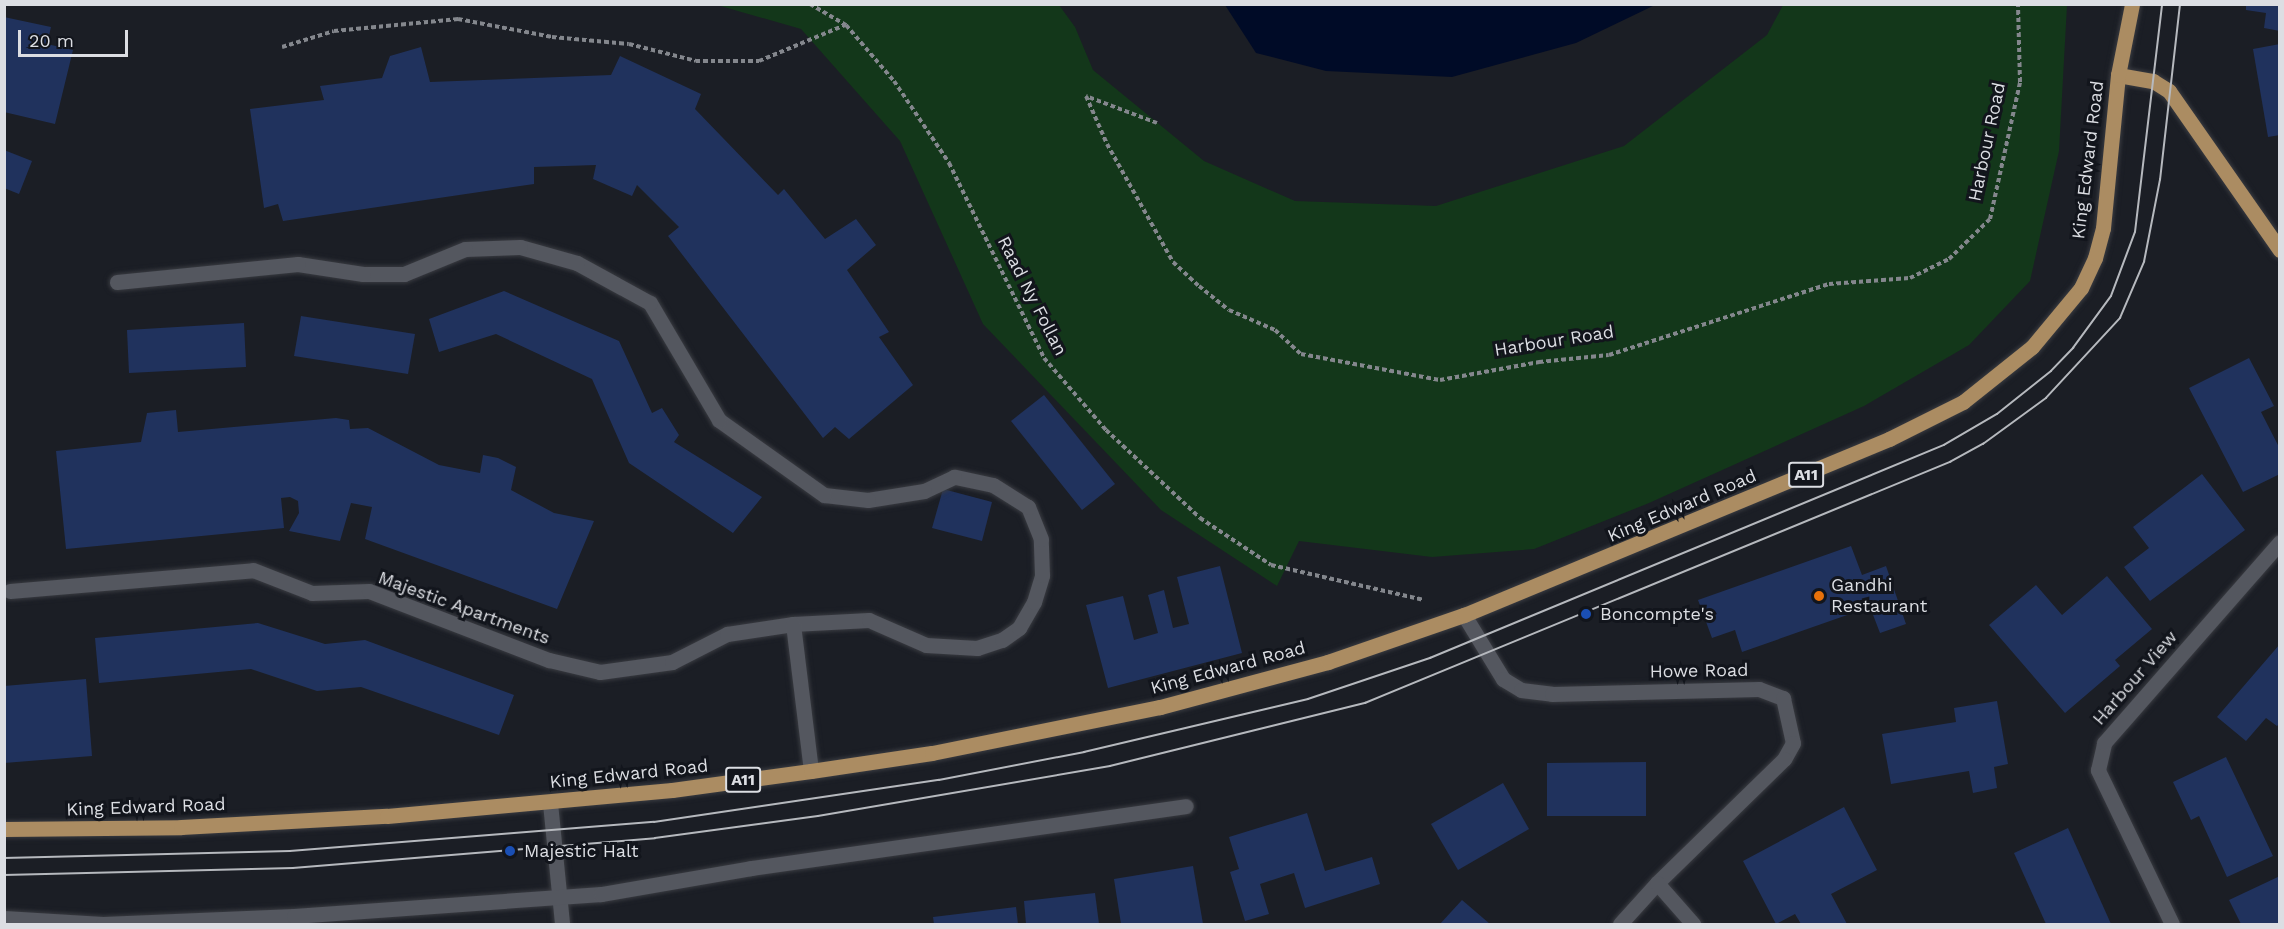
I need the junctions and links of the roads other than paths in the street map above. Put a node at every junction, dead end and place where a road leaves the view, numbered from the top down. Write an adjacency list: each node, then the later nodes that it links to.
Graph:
1 (2132, 4): 2 (main road, King Edward Road / A11)
2 (2118, 75): 3 (main road); 7 (main road, King Edward Road / A11)
3 (2280, 250)
4 (117, 282): 8 (street, Majestic Apartments)
5 (2280, 542): 19 (street, Harbour View)
6 (10, 591): 8 (street, Majestic Apartments)
7 (1464, 615): 9 (main road, King Edward Road / A11); 13 (street, Howe Road)
8 (793, 624): 9 (street)
9 (811, 771): 10 (main road, King Edward Road / A11)
10 (550, 802): 12 (main road, King Edward Road / A11); 14 (street)
11 (1186, 806): 14 (street)
12 (4, 829)
13 (1657, 883): 17 (street, Howe Road); 18 (street)
14 (560, 897): 15 (street); 16 (street)
15 (4, 918)
16 (562, 924)
17 (1620, 924)
18 (1693, 924)
19 (2172, 924)

